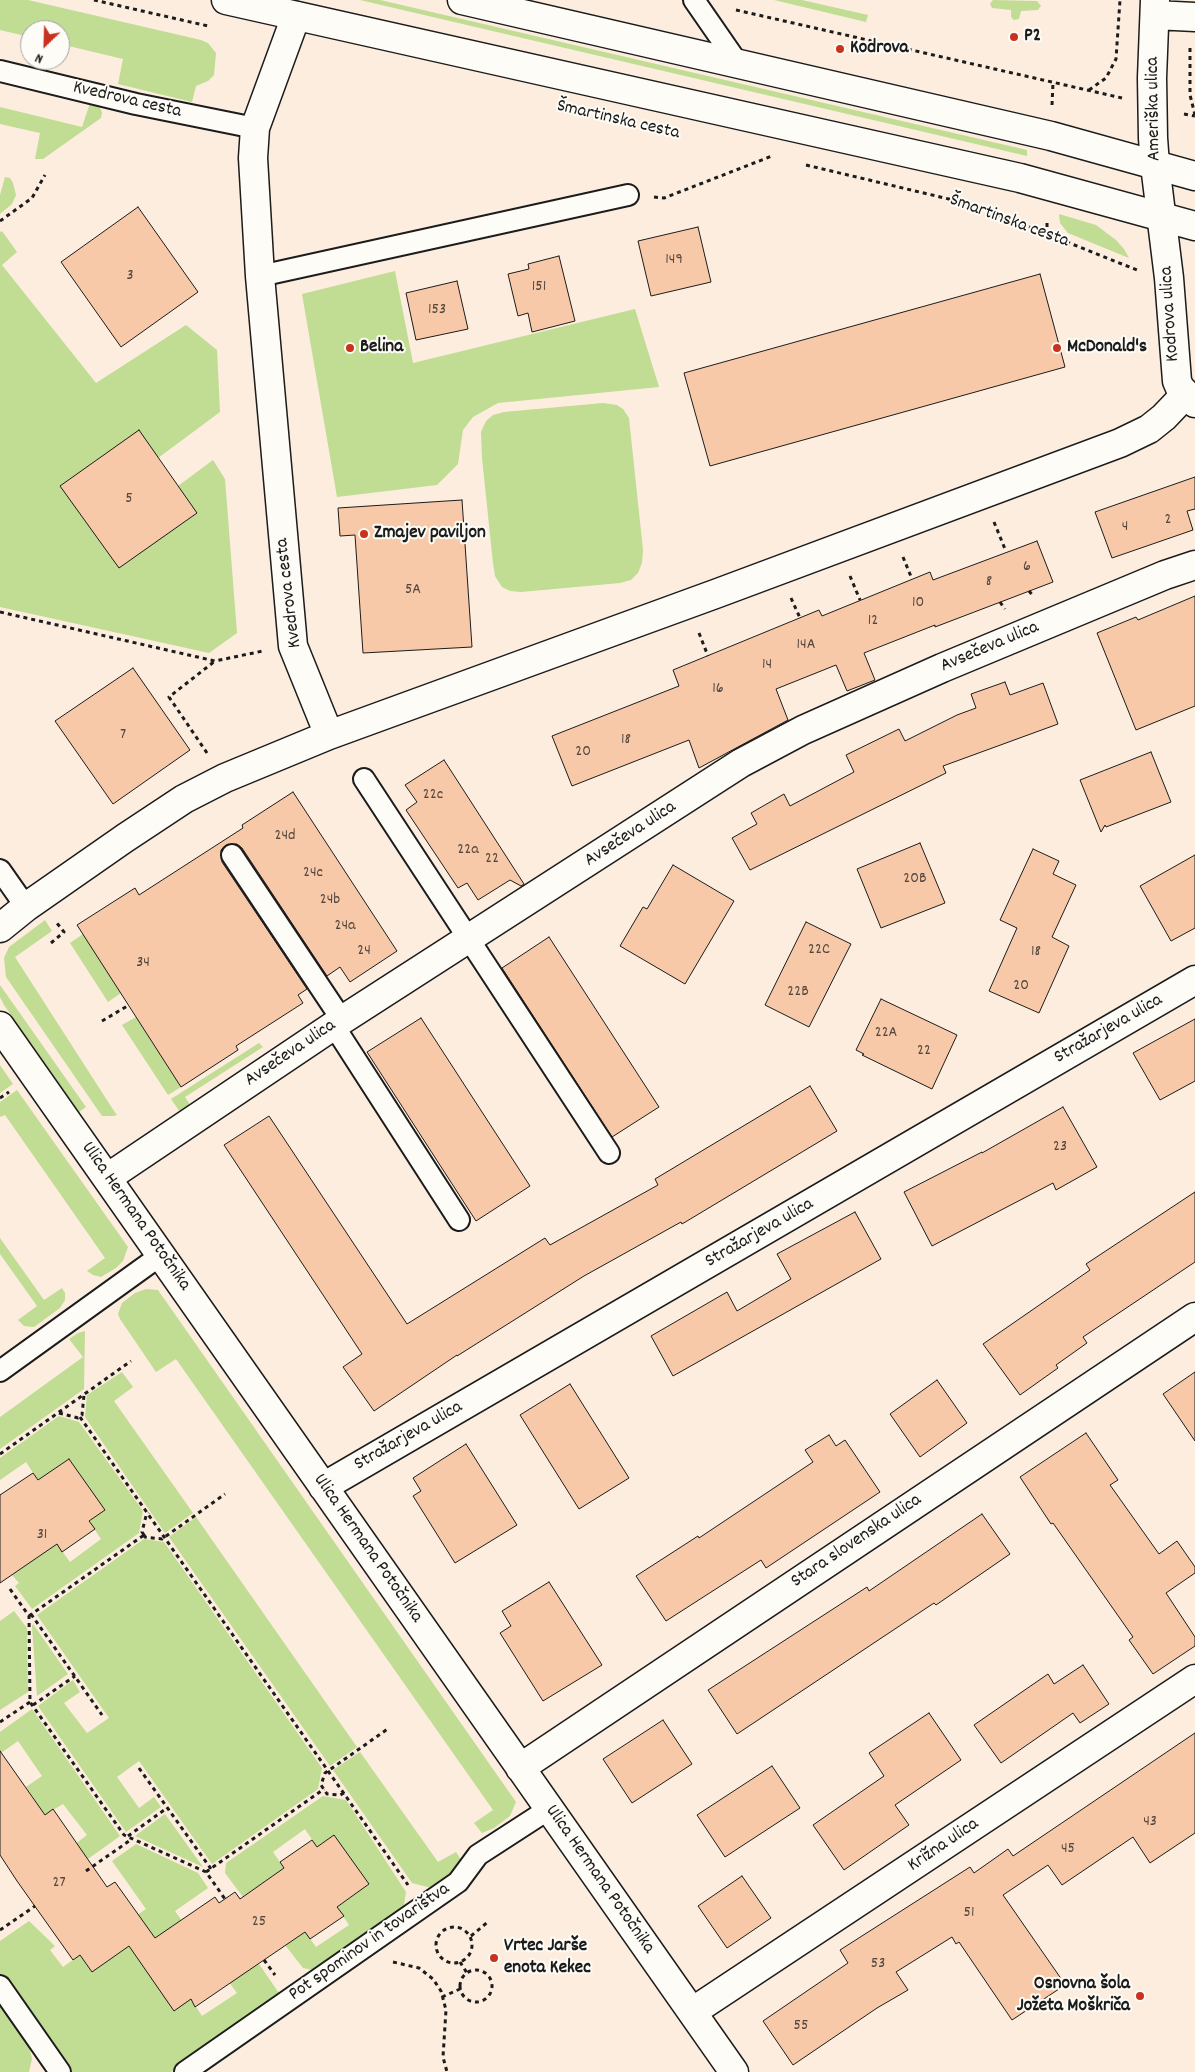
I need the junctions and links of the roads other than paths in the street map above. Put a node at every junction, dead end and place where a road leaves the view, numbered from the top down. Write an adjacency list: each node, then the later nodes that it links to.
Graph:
1 (226, 0): 5 (street, Šmartinska cesta)
2 (462, 0): 7 (street)
3 (694, 0): 7 (lane)
4 (1155, 7): 6 (street); 10 (street, Ameriška ulica)
5 (296, 16): 9 (street, Kvedrova cesta); 13 (street, Šmartinska cesta)
6 (1192, 28)
7 (740, 65): 10 (street)
8 (0, 70): 9 (lane, Kvedrova cesta)
9 (255, 128): 15 (street, Kvedrova cesta)
10 (1155, 165): 11 (street); 13 (street, Ameriška ulica)
11 (1195, 176)
12 (628, 195): 15 (lane)
13 (1162, 218): 14 (street, Šmartinska cesta); 16 (street, Kodrova ulica)
14 (1195, 226)
15 (260, 276): 18 (street, Kvedrova cesta)
16 (1190, 398): 18 (street)
17 (1195, 565): 24 (street, Avsečeva ulica)
18 (329, 735): 22 (street)
19 (364, 779): 24 (lane)
20 (232, 855): 26 (lane)
21 (0, 870): 22 (lane)
22 (26, 907): 23 (street)
23 (0, 928)
24 (470, 939): 26 (street, Avsečeva ulica); 28 (lane)
25 (1195, 980): 34 (street, Stražarjeva ulica)
26 (338, 1023): 29 (street, Avsečeva ulica); 30 (lane)
27 (0, 1026): 29 (street, Ulica Hermana Potočnika)
28 (609, 1153)
29 (107, 1178): 31 (street, Ulica Hermana Potočnika)
30 (459, 1220)
31 (161, 1255): 33 (lane); 34 (street, Ulica Hermana Potočnika)
32 (1195, 1317): 36 (street, Stara slovenska ulica)
33 (0, 1371)
34 (324, 1487): 36 (street, Ulica Hermana Potočnika)
35 (1195, 1679): 39 (street, Križna ulica)
36 (520, 1768): 37 (street, Ulica Hermana Potočnika)
37 (549, 1809): 39 (street, Ulica Hermana Potočnika); 41 (lane, Pot spominov in tovarištva)
38 (0, 1986): 40 (lane)
39 (692, 2012): 42 (street, Ulica Hermana Potočnika)
40 (60, 2072)
41 (185, 2072)
42 (734, 2072)

